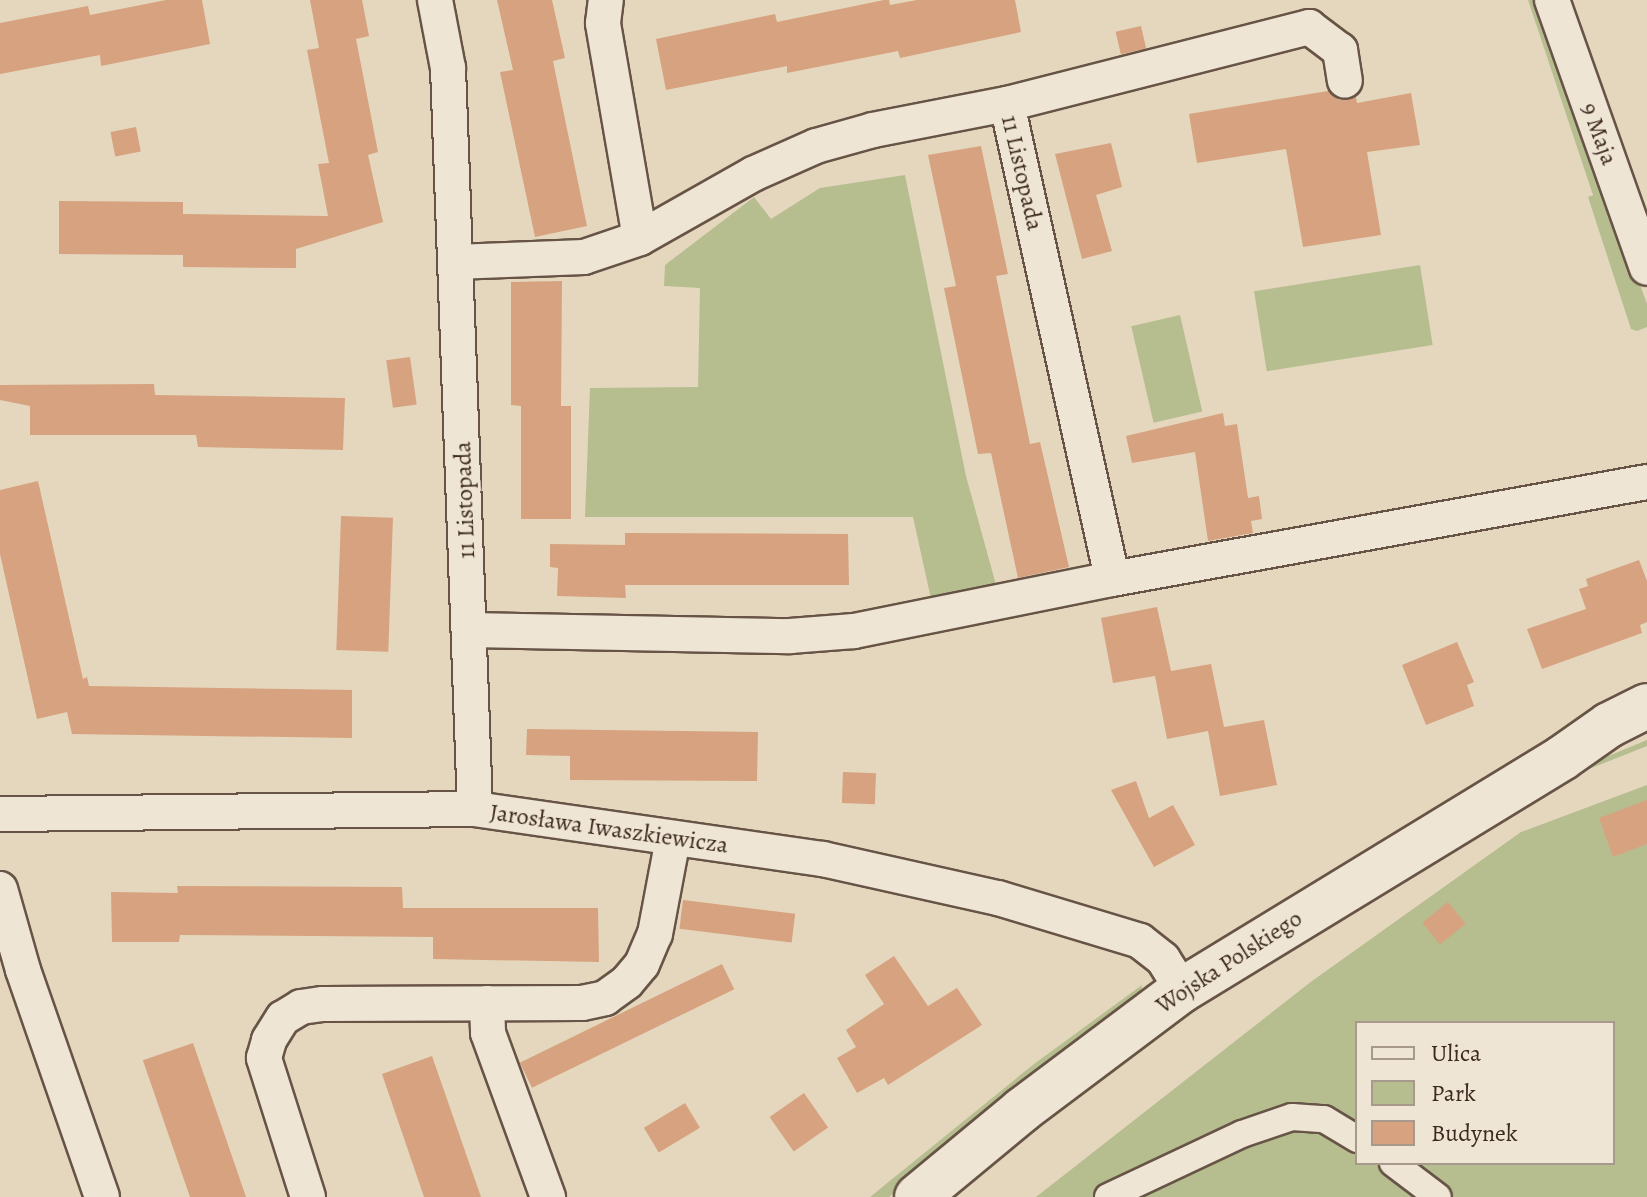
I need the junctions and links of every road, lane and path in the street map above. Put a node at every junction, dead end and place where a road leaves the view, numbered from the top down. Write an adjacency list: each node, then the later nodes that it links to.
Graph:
1 (435, 0): 7 (street, 11 Listopada)
2 (606, 0): 6 (street)
3 (1552, 0): 8 (street, 9 Maja)
4 (1345, 81): 5 (street)
5 (1007, 104): 6 (street, 11 Listopada); 10 (street, 11 Listopada)
6 (640, 238): 7 (street, 11 Listopada)
7 (455, 262): 11 (street, 11 Listopada)
8 (1647, 268)
9 (1647, 482): 10 (street)
10 (1112, 579): 11 (street)
11 (470, 630): 15 (street, 11 Listopada)
12 (1647, 706): 14 (main road, Wojska Polskiego)
13 (1647, 730): 14 (main road, Wojska Polskiego)
14 (1562, 758): 19 (main road, Wojska Polskiego)
15 (475, 809): 16 (street, Jarosława Iwaszkiewicza); 17 (street, Jarosława Iwaszkiewicza)
16 (0, 814)
17 (673, 839): 19 (street, Jarosława Iwaszkiewicza); 20 (street)
18 (0, 889): 23 (street)
19 (1182, 990): 26 (main road, Wojska Polskiego)
20 (487, 1003): 24 (street); 25 (street)
21 (1355, 1138): 27 (street)
22 (1396, 1165): 28 (street)
23 (102, 1197)
24 (308, 1197)
25 (548, 1197)
26 (917, 1197)
27 (1108, 1197)
28 (1438, 1197)

